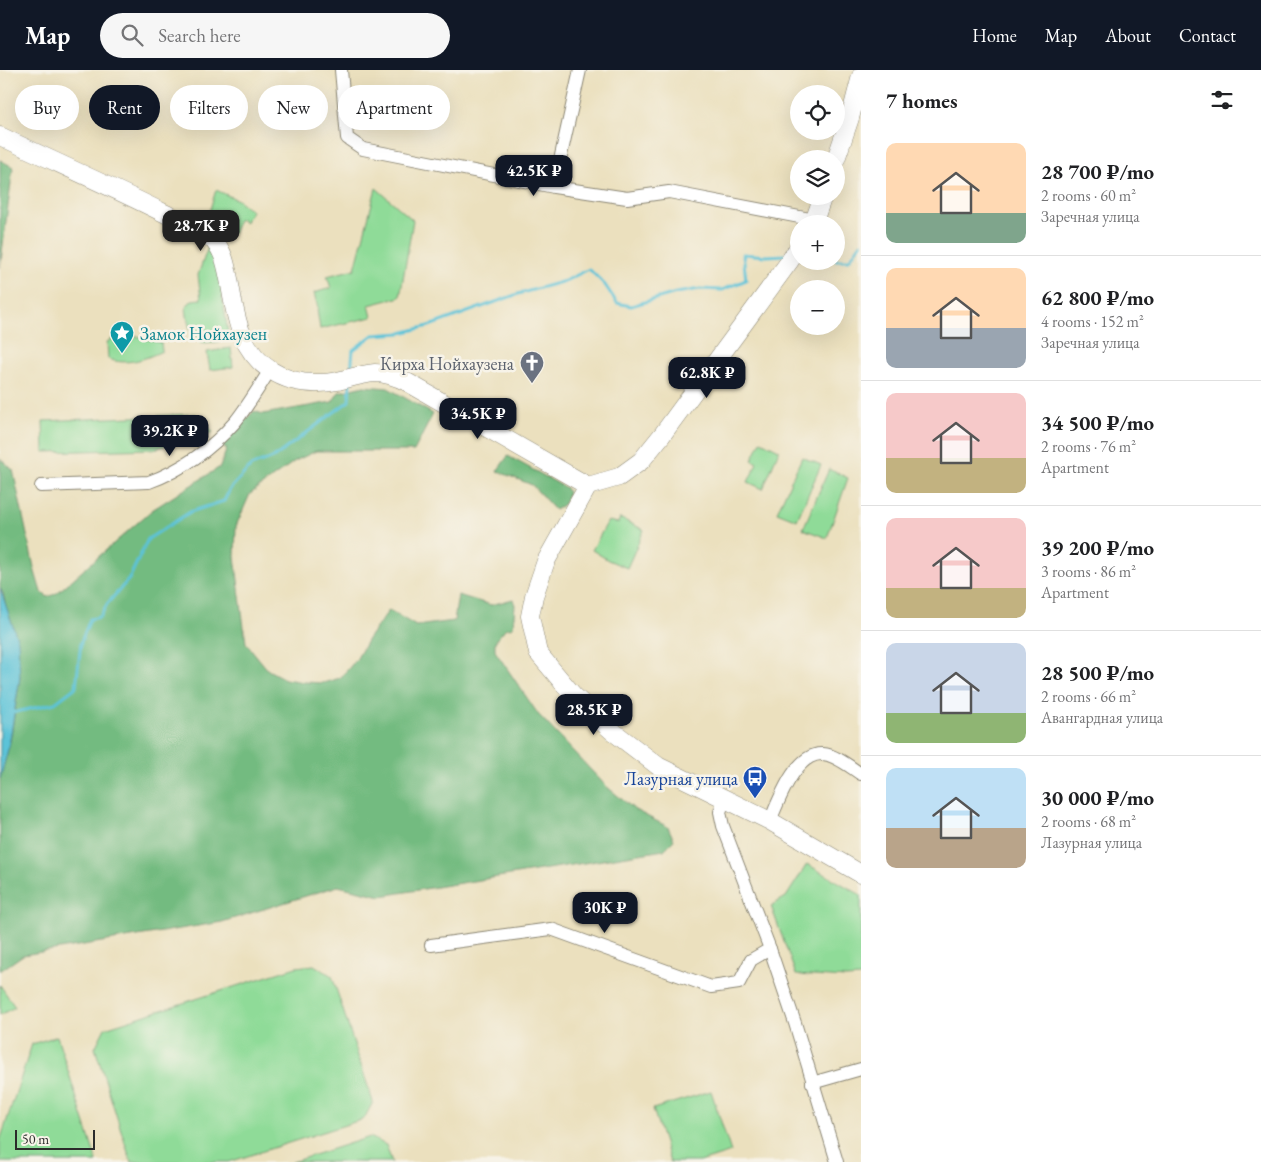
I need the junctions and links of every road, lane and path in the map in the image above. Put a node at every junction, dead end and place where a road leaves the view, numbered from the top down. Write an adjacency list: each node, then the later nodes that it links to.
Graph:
1 (341, 70): 6 (street)
2 (580, 70): 6 (street)
3 (861, 76): 5 (main road)
4 (0, 136): 9 (main road)
5 (839, 150)
6 (554, 187): 7 (street)
7 (790, 217)
8 (790, 262): 11 (main road)
9 (270, 370): 10 (street); 11 (main road)
10 (41, 486)
11 (588, 486): 13 (main road)
12 (861, 774): 14 (street)
13 (724, 800): 14 (main road); 17 (street)
14 (770, 821): 15 (main road)
15 (861, 874)
16 (431, 945): 17 (street)
17 (770, 949): 19 (street)
18 (861, 1069): 19 (street)
19 (812, 1083): 20 (street)
20 (837, 1162)

